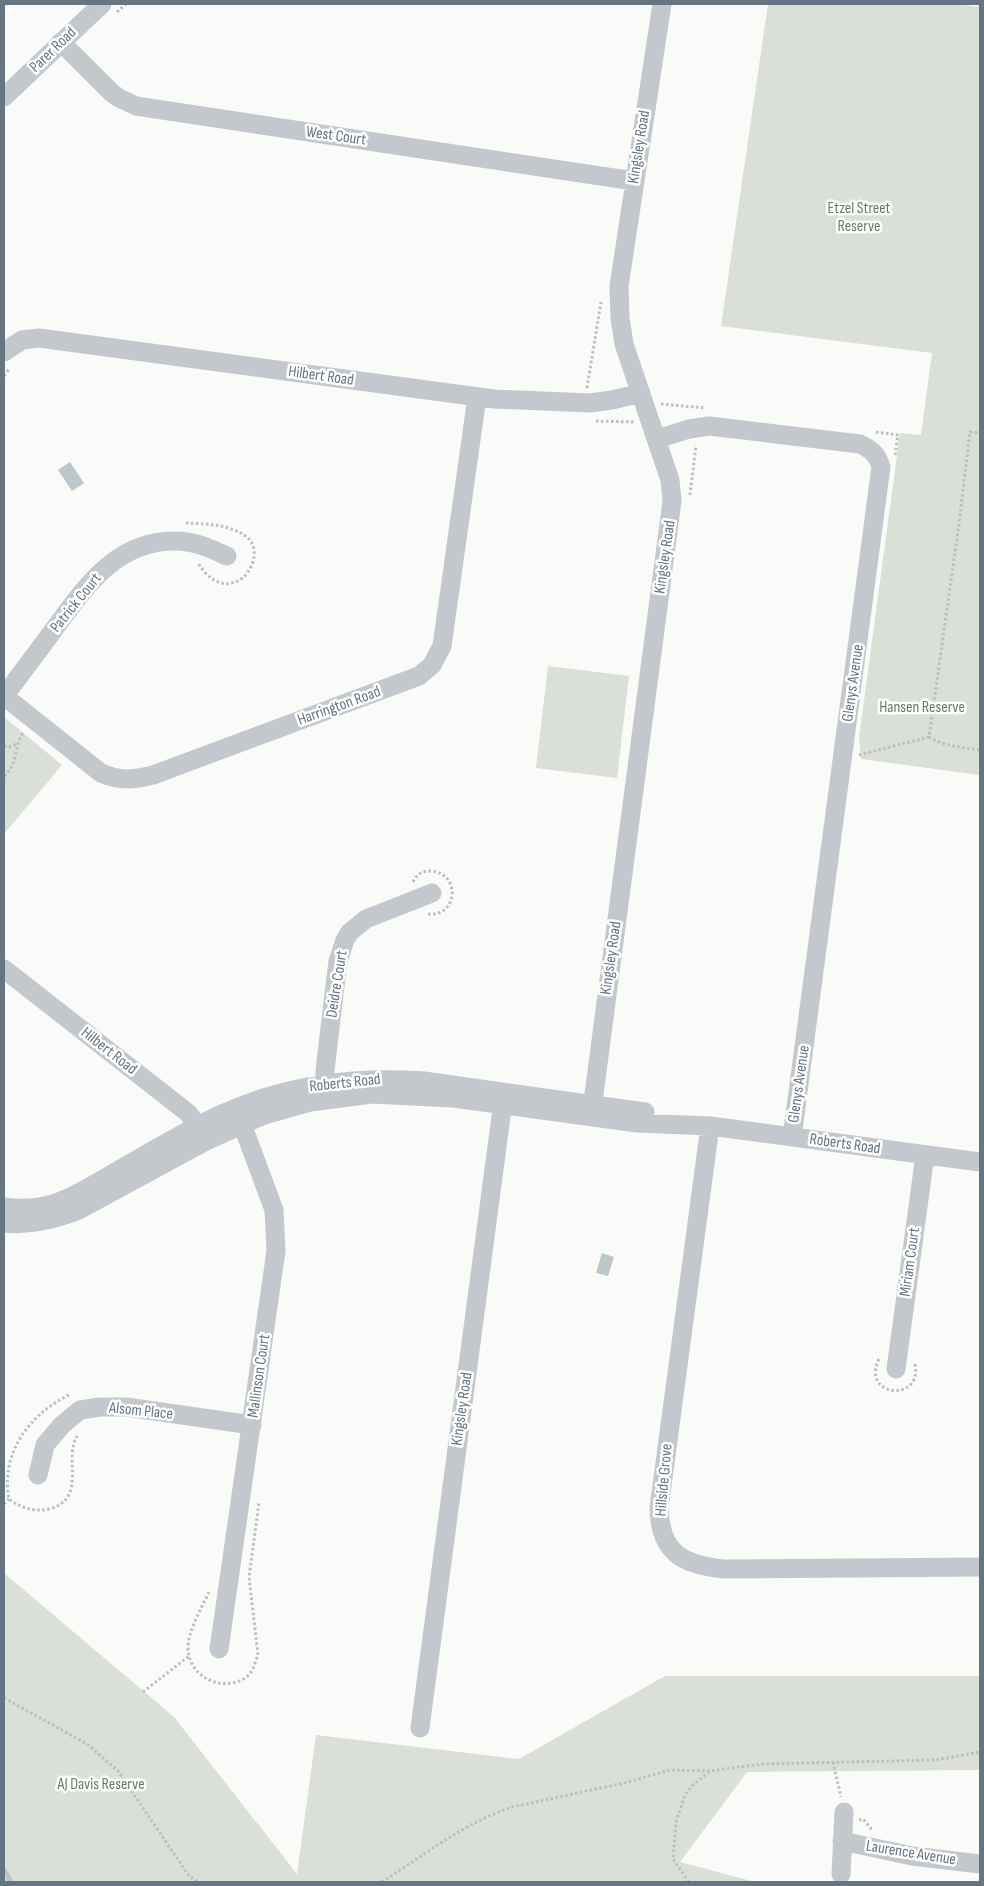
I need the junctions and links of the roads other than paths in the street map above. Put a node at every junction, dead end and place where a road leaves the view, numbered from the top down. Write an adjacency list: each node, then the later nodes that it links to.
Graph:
1 (102, 4): 3 (street, Parer Road)
2 (662, 4): 5 (street, Kingsley Road)
3 (62, 42): 4 (street, Parer Road); 5 (street, West Court)
4 (4, 97)
5 (634, 181): 7 (street, Kingsley Road)
6 (4, 352): 8 (street, Hilbert Road)
7 (641, 393): 8 (street, Hilbert Road); 9 (street, Kingsley Road)
8 (477, 397): 11 (street, Harrington Road)
9 (657, 439): 16 (street, Kingsley Road); 20 (street, Glenys Avenue)
10 (227, 556): 11 (street, Patrick Court)
11 (4, 696)
12 (432, 893): 14 (street, Deidre Court)
13 (4, 968): 19 (street, Hilbert Road)
14 (324, 1091): 15 (street, Roberts Road); 17 (street, Roberts Road)
15 (504, 1098): 16 (street, Roberts Road); 30 (street, Kingsley Road)
16 (592, 1110): 18 (street, Roberts Road)
17 (239, 1116): 19 (street, Roberts Road); 26 (street, Mallinson Court)
18 (710, 1126): 20 (street, Roberts Road); 28 (street, Hillside Grove)
19 (204, 1133): 23 (street, Roberts Road); 24 (street, Roberts Road)
20 (792, 1137): 21 (street, Roberts Road)
21 (925, 1155): 22 (street, Roberts Road); 25 (street, Miriam Court)
22 (980, 1162)
23 (4, 1207)
24 (4, 1222)
25 (896, 1368)
26 (252, 1425): 27 (street, Alsom Place); 29 (street, Mallinson Court)
27 (38, 1475)
28 (980, 1567)
29 (219, 1649)
30 (420, 1728)
31 (844, 1812): 32 (street, Laurence Avenue)
32 (842, 1841): 33 (street, Laurence Avenue); 34 (street, Laurence Avenue)
33 (980, 1864)
34 (840, 1874)

